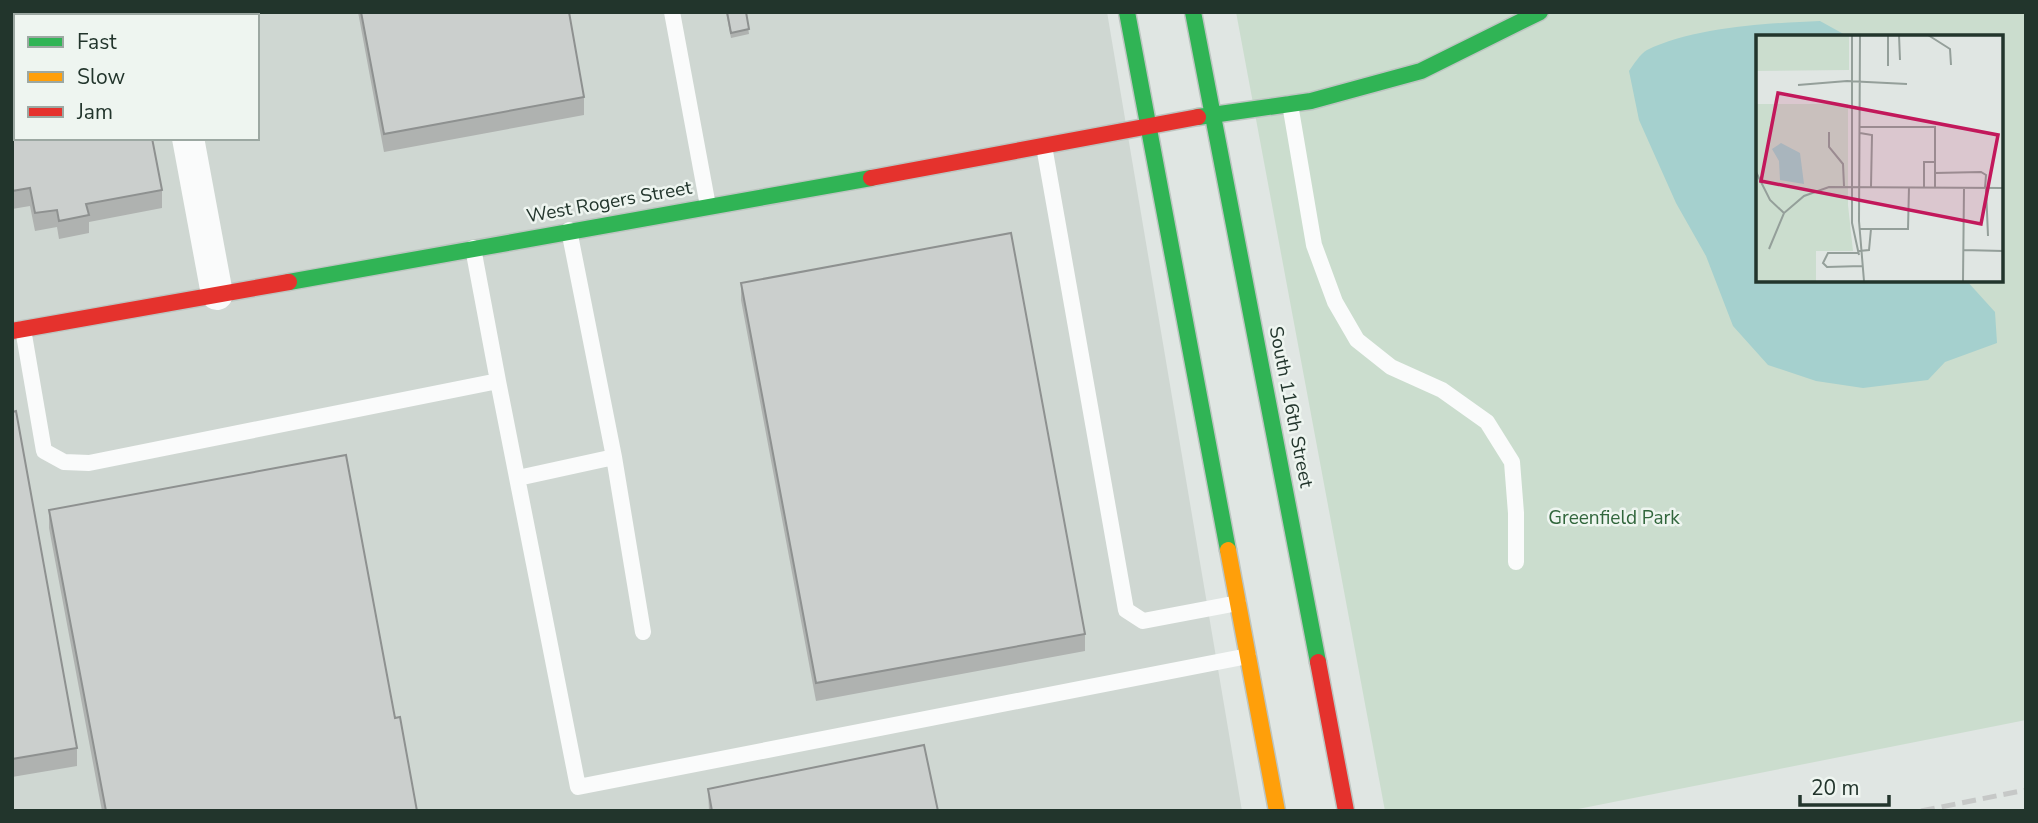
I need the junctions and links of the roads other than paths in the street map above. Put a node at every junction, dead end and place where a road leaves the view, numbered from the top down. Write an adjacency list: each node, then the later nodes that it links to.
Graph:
1 (672, 12): 10 (lane)
2 (1127, 12): 7 (street)
3 (1193, 12): 6 (street, South 116th Street)
4 (1540, 12): 5 (street, West Rogers Street)
5 (1290, 104): 6 (street, West Rogers Street); 18 (lane)
6 (1214, 114): 7 (street, West Rogers Street); 23 (street, South 116th Street)
7 (1148, 128): 9 (street, West Rogers Street); 19 (street)
8 (188, 140): 13 (street)
9 (1044, 146): 10 (street, West Rogers Street); 19 (lane)
10 (709, 206): 11 (street, West Rogers Street)
11 (569, 230): 12 (street, West Rogers Street); 16 (lane)
12 (473, 248): 13 (street, West Rogers Street); 15 (lane)
13 (217, 294): 14 (street, West Rogers Street)
14 (15, 329): 15 (lane)
15 (498, 381): 17 (lane)
16 (614, 457): 17 (lane); 20 (lane)
17 (518, 478): 21 (lane)
18 (1516, 562)
19 (1238, 603): 21 (street)
20 (643, 632)
21 (1248, 656): 22 (street)
22 (1277, 811)
23 (1346, 811)

